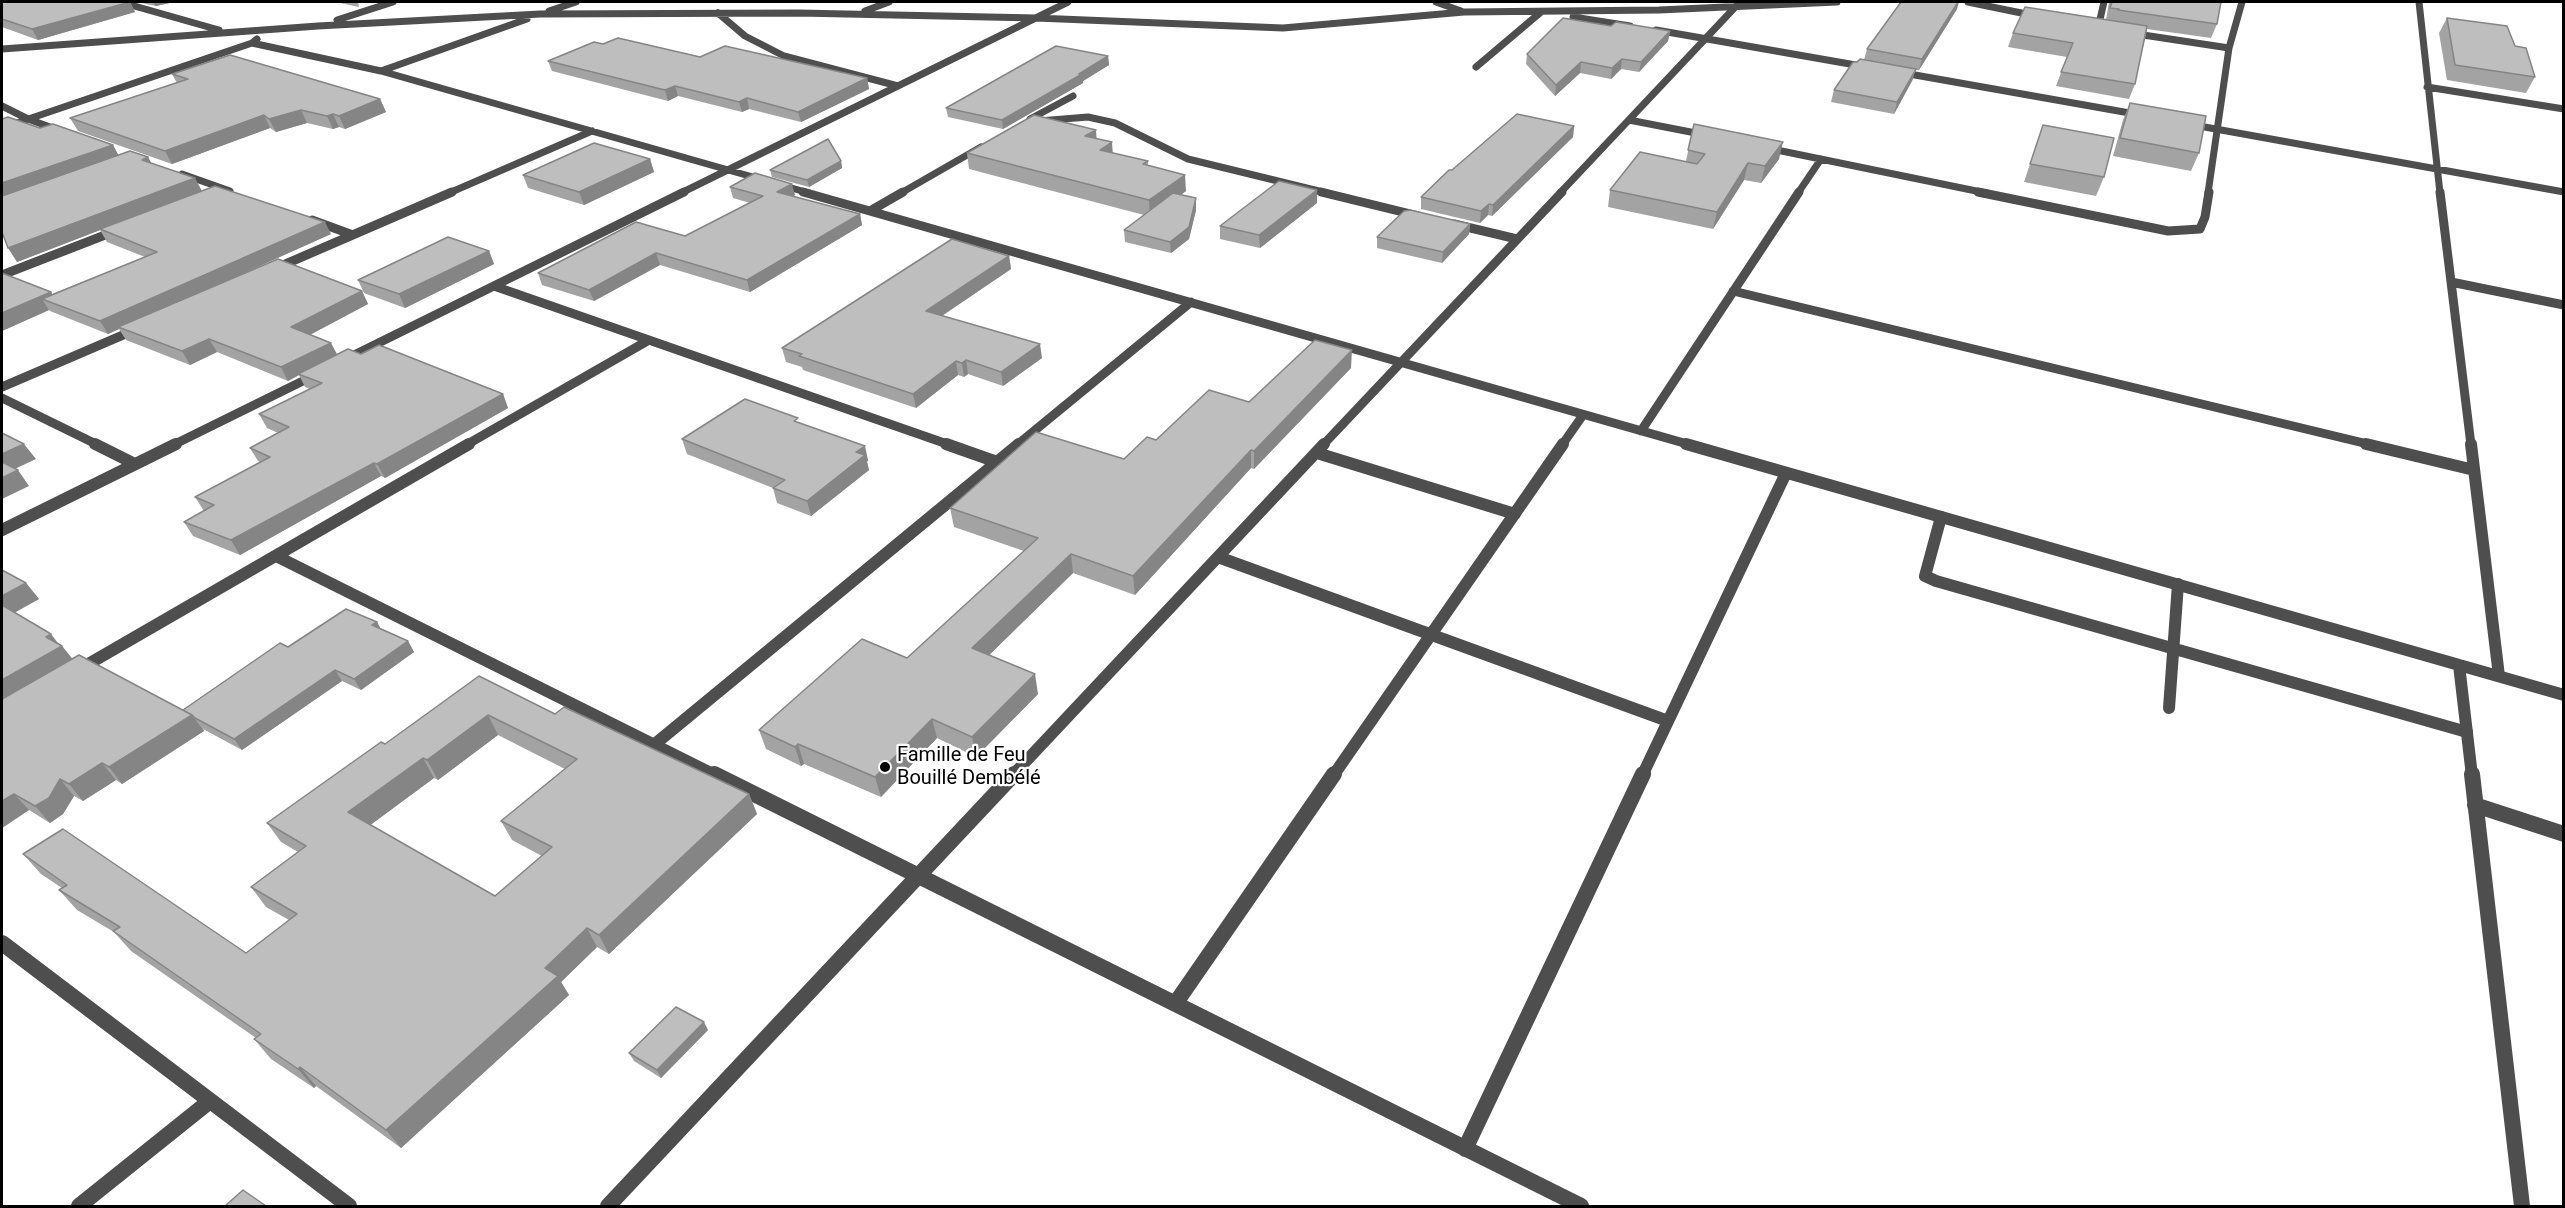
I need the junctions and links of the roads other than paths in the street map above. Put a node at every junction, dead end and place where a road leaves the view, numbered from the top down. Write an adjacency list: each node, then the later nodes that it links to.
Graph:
1 (120, 2): 28 (street)
2 (393, 2): 21 (street)
3 (576, 2): 16 (street)
4 (889, 2): 17 (street)
5 (1068, 2): 19 (street)
6 (1436, 2): 13 (street)
7 (1837, 2): 12 (street)
8 (1968, 2): 18 (street)
9 (2104, 2): 23 (street)
10 (2242, 2): 31 (street)
11 (2419, 2): 38 (street)
12 (1739, 3): 14 (street); 29 (street)
13 (1464, 12): 14 (street); 19 (street)
14 (1540, 12): 22 (street); 33 (street)
15 (718, 13): 16 (street); 17 (street); 37 (street)
16 (540, 14): 21 (street); 35 (street)
17 (858, 14): 19 (street)
18 (2042, 17)
19 (1036, 18): 37 (street)
20 (2087, 25): 23 (street)
21 (318, 26): 26 (street)
22 (1640, 27)
23 (2098, 27): 25 (street)
24 (1651, 29): 29 (street)
25 (2109, 29)
26 (267, 30): 28 (street); 30 (street)
27 (2120, 31): 31 (street)
28 (229, 33): 32 (street)
29 (1706, 38): 34 (street); 44 (street)
30 (252, 43): 35 (street); 43 (street)
31 (2229, 48): 47 (street)
32 (2, 49)
33 (1476, 67)
34 (1881, 69)
35 (381, 71): 48 (street)
36 (1892, 71): 42 (street)
37 (898, 86): 56 (street)
38 (2427, 87): 41 (street); 54 (street)
39 (1073, 96): 63 (street)
40 (2, 106): 43 (street)
41 (2564, 109)
42 (2148, 117)
43 (28, 119): 46 (street); 49 (street)
44 (1629, 120): 50 (street); 67 (street)
45 (2183, 123): 47 (street)
46 (2, 128)
47 (2218, 129): 53 (street); 54 (street)
48 (592, 131): 56 (street); 66 (street)
49 (71, 135)
50 (1719, 138)
51 (988, 144): 61 (street)
52 (1753, 145): 53 (street)
53 (1821, 159): 72 (street)
54 (2439, 169): 58 (street); 70 (street)
55 (169, 170): 57 (street)
56 (728, 170): 61 (street); 71 (street)
57 (224, 189): 59 (street); 60 (street)
58 (2564, 192)
59 (213, 193)
60 (235, 193)
61 (870, 211): 73 (street)
62 (299, 216): 66 (street)
63 (1424, 217)
64 (1447, 222): 67 (street)
65 (124, 228): 69 (street)
66 (353, 235): 68 (street)
67 (1517, 239): 77 (street)
68 (265, 273)
69 (2, 275)
70 (2451, 282): 74 (street); 87 (street)
71 (494, 286): 76 (street); 78 (street)
72 (1733, 291): 83 (street); 87 (street)
73 (1191, 302): 77 (street); 85 (street)
74 (2564, 305)
75 (144, 325): 80 (street)
76 (649, 340): 85 (street); 92 (street)
77 (1401, 362): 82 (street); 84 (street)
78 (335, 365)
79 (325, 370): 86 (street)
80 (2, 387)
81 (2, 398): 86 (street)
82 (1583, 415): 83 (street); 89 (street)
83 (1641, 431): 88 (street)
84 (1317, 453): 89 (street); 93 (street)
85 (997, 462): 104 (street)
86 (135, 464): 91 (street)
87 (2474, 470): 98 (street)
88 (1786, 472): 90 (street); 102 (street)
89 (1515, 514): 95 (street)
90 (1941, 516): 94 (street); 96 (street)
91 (2, 530)
92 (276, 556): 99 (street); 104 (street)
93 (1218, 557): 95 (street); 107 (street)
94 (2178, 584): 96 (street); 97 (street)
95 (1431, 635): 102 (street); 109 (street)
96 (2173, 648): 101 (street); 103 (street)
97 (2459, 665): 98 (street); 103 (street)
98 (2499, 676): 100 (street)
99 (62, 679)
100 (2564, 694)
101 (2169, 708)
102 (1668, 721): 111 (street)
103 (2467, 732): 105 (street)
104 (655, 744): 107 (street)
105 (2475, 805): 106 (street); 116 (street)
106 (2564, 834)
107 (919, 876): 109 (street); 114 (street)
108 (2, 942): 110 (street)
109 (1175, 1004): 111 (street)
110 (210, 1101): 112 (street); 113 (street)
111 (1465, 1149): 115 (street)
112 (79, 1206)
113 (350, 1206)
114 (608, 1206)
115 (1581, 1206)
116 (2522, 1206)

